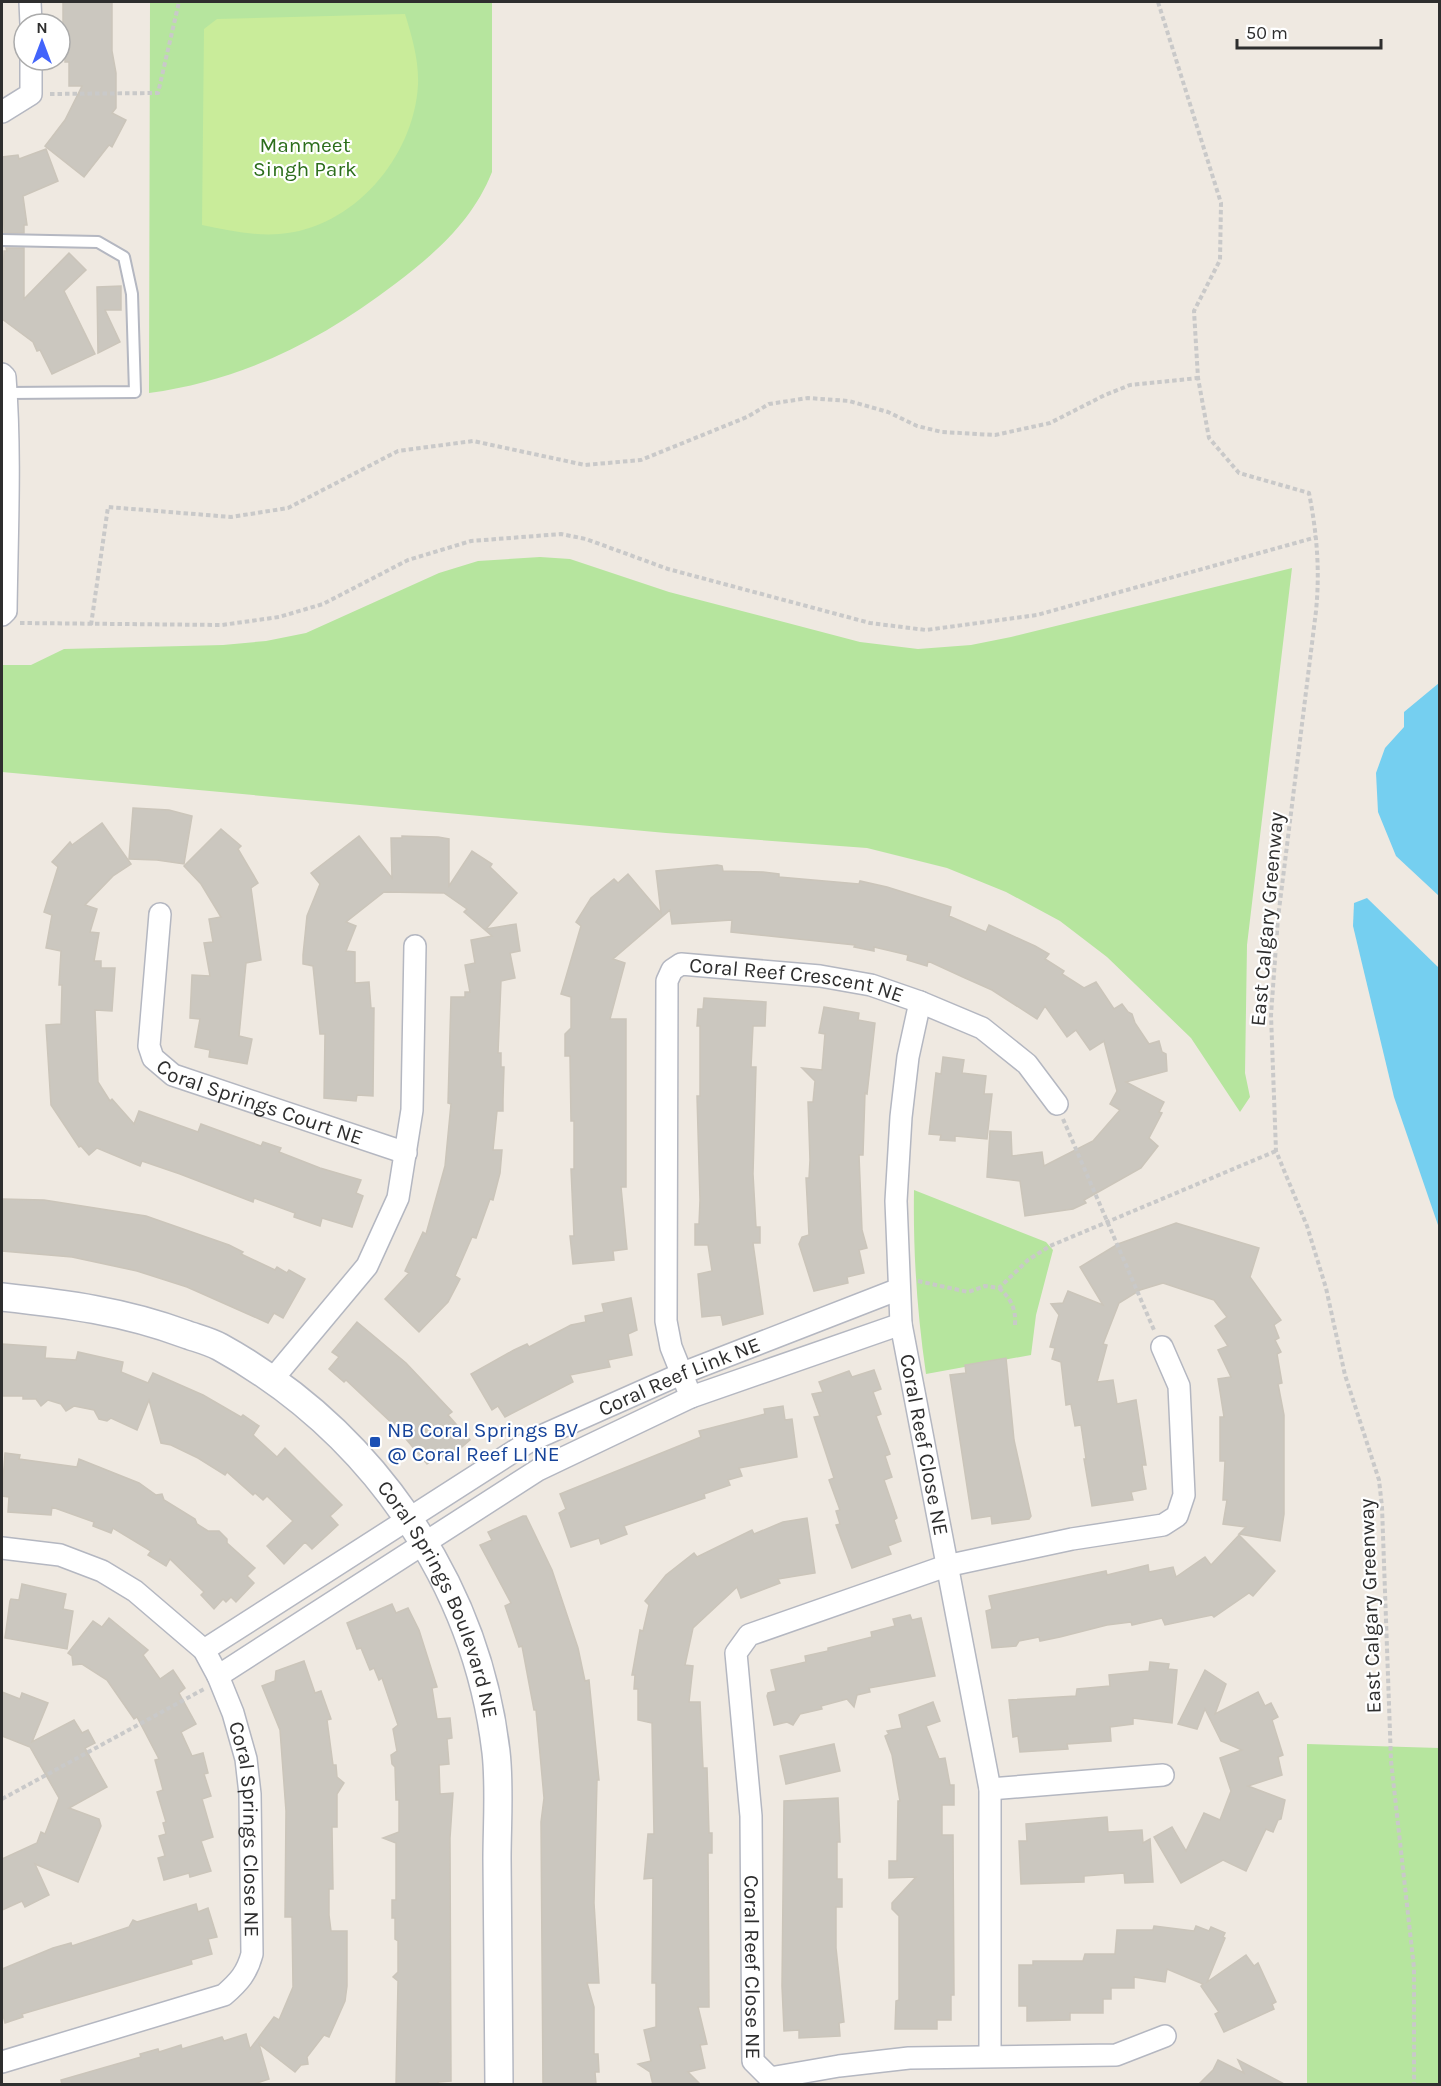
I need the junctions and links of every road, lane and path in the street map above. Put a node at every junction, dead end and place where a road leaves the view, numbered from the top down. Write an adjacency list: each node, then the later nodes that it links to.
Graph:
1 (179, 2): 4 (path)
2 (1158, 2): 7 (path, East Calgary Greenway)
3 (31, 72): 4 (street)
4 (31, 94): 5 (street)
5 (2, 112)
6 (2, 240): 8 (lane)
7 (1198, 378): 10 (path, East Calgary Greenway); 12 (path)
8 (4, 384): 9 (street)
9 (5, 484): 11 (street)
10 (1317, 537): 12 (path); 17 (path, East Calgary Greenway)
11 (4, 613): 12 (path)
12 (91, 625)
13 (160, 914): 18 (street, Coral Springs Court NE)
14 (415, 946): 18 (street)
15 (920, 1002): 16 (street); 20 (street, Coral Reef Crescent NE); 26 (street, Coral Reef Crescent NE)
16 (1057, 1104): 19 (path)
17 (1276, 1151): 19 (path); 42 (path, East Calgary Greenway)
18 (406, 1153): 27 (street)
19 (1107, 1222): 21 (path); 25 (path)
20 (907, 1285): 21 (path); 23 (street, Coral Reef Crescent NE); 26 (street, Coral Reef Link NE)
21 (999, 1288): 24 (path)
22 (2, 1298): 27 (street, Coral Springs Boulevard NE)
23 (901, 1324): 28 (street, Coral Reef Link NE); 32 (street, Coral Reef Close NE)
24 (1016, 1325)
25 (1162, 1347): 32 (street)
26 (683, 1373): 28 (street, Coral Reef Crescent NE); 29 (street, Coral Reef Link NE)
27 (271, 1381): 29 (street, Coral Springs Boulevard NE)
28 (691, 1397): 30 (street, Coral Reef Link NE)
29 (408, 1518): 30 (street, Coral Springs Boulevard NE); 33 (street)
30 (426, 1545): 34 (street); 41 (street, Coral Springs Boulevard NE)
31 (2, 1548): 33 (street, Coral Springs Close NE)
32 (946, 1566): 36 (street, Coral Reef Close NE); 39 (street, Coral Reef Close NE)
33 (204, 1650): 34 (street, Coral Springs Close NE)
34 (211, 1682): 37 (path); 40 (street, Coral Springs Close NE)
35 (1162, 1775): 36 (street)
36 (990, 1789): 39 (street, Coral Reef Close NE)
37 (2, 1799)
38 (1165, 2036): 39 (street)
39 (990, 2056)
40 (2, 2062)
41 (499, 2085)
42 (1414, 2085)

